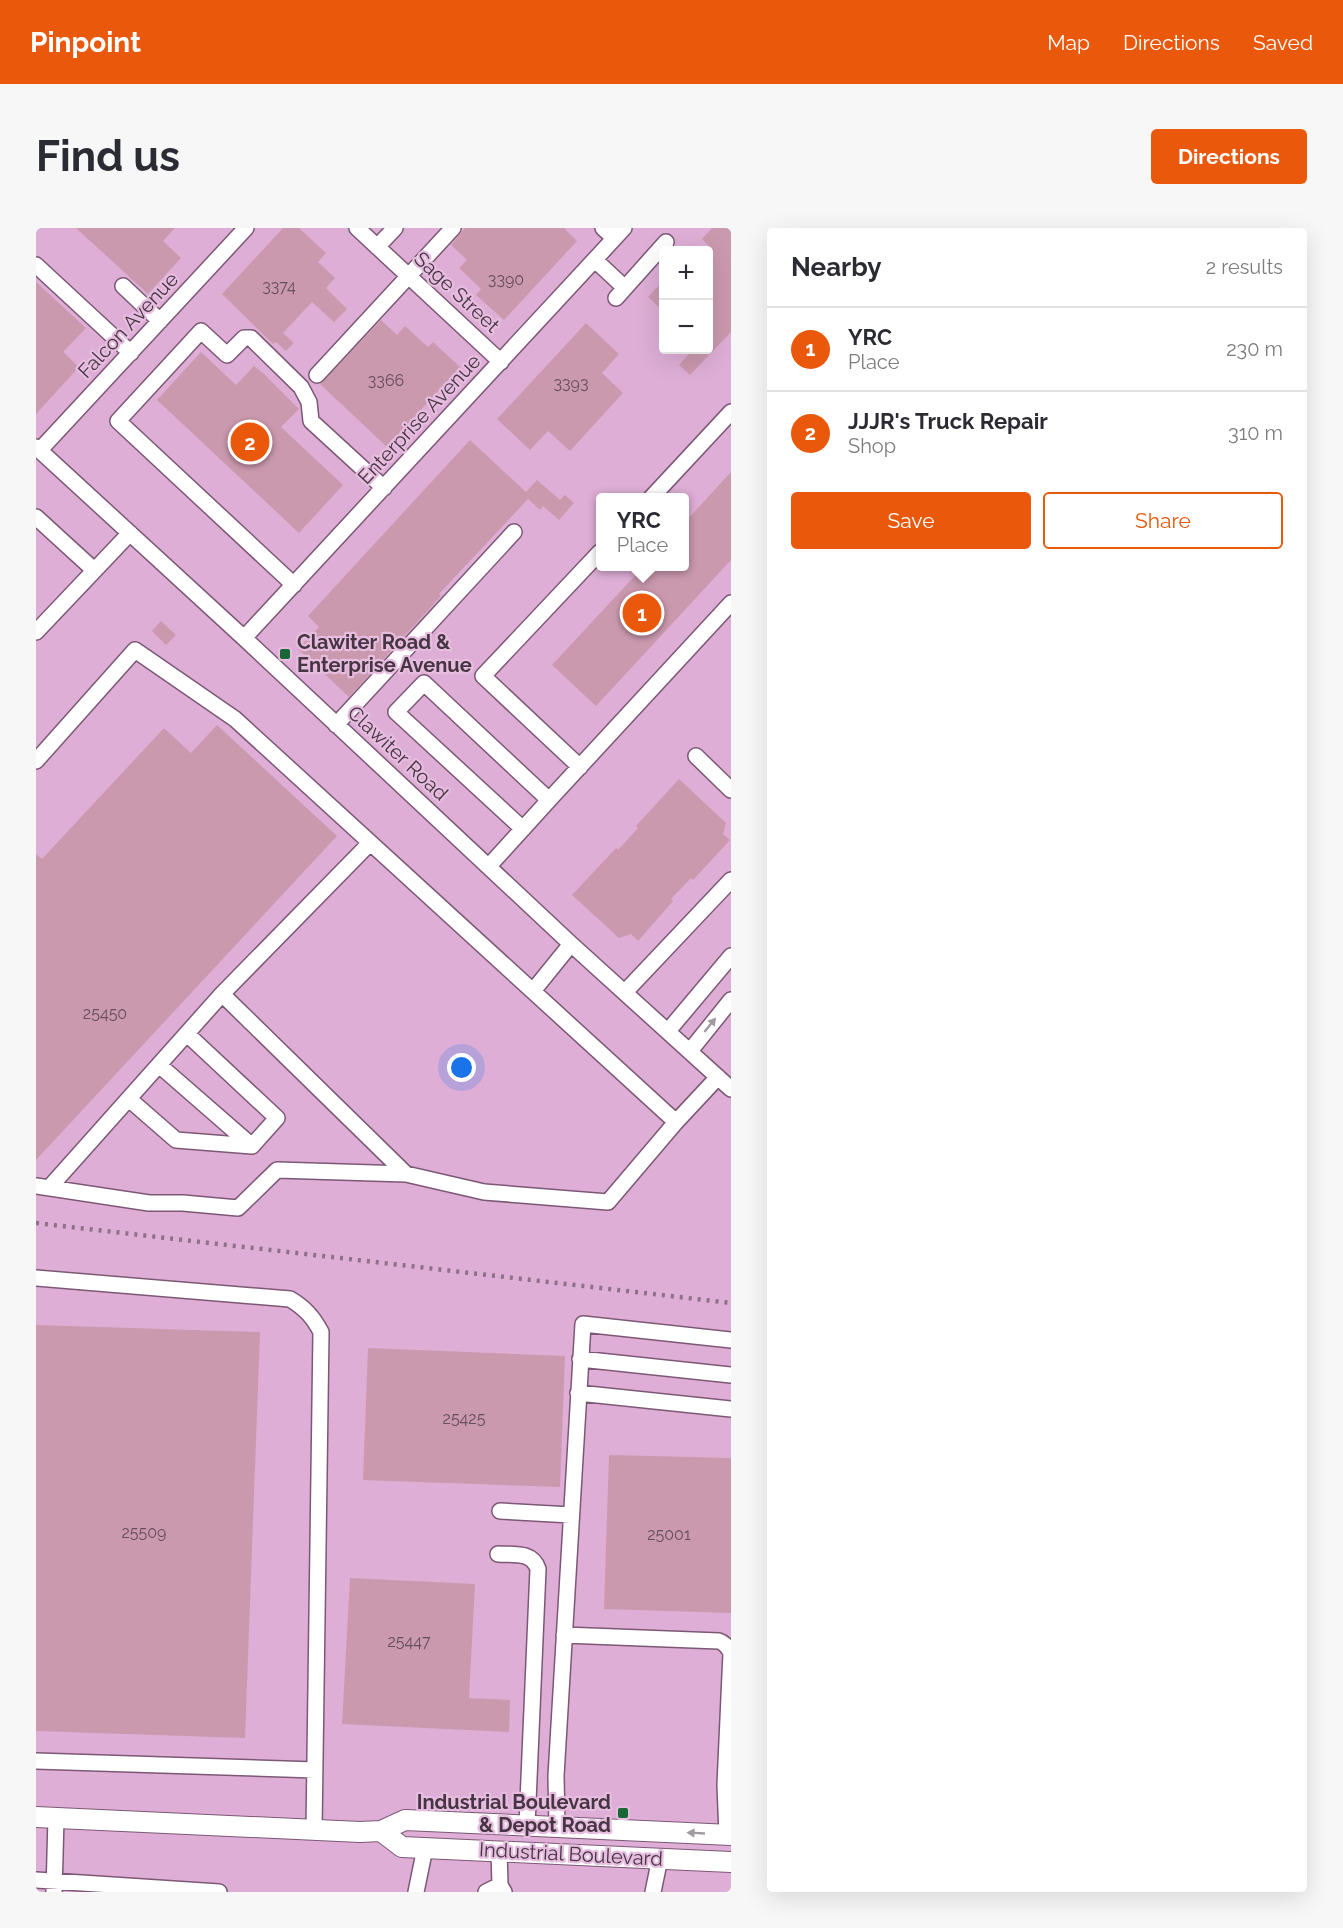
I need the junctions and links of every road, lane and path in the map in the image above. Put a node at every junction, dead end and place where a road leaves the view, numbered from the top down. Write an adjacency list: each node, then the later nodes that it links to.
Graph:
1 (246, 228): 12 (street, Falcon Avenue)
2 (357, 228): 7 (street, Sage Street)
3 (395, 228): 7 (street)
4 (453, 228): 10 (street)
5 (614, 232): 8 (street, Enterprise Avenue)
6 (666, 242): 8 (street)
7 (377, 247): 10 (street, Sage Street)
8 (595, 260): 14 (street, Enterprise Avenue)
9 (36, 265): 13 (street)
10 (408, 276): 14 (street, Sage Street); 15 (street)
11 (123, 286): 12 (street)
12 (160, 321): 13 (street, Falcon Avenue)
13 (131, 353): 17 (street, Falcon Avenue)
14 (501, 362): 18 (street, Enterprise Avenue)
15 (317, 375)
16 (731, 412): 19 (street)
17 (38, 448): 22 (street, Clawiter Road)
18 (384, 488): 25 (street, Enterprise Avenue); 25 (street)
19 (656, 493)
20 (36, 517): 24 (street)
21 (514, 532): 29 (street)
22 (130, 533): 24 (street); 28 (street, Clawiter Road)
23 (596, 556): 32 (street)
24 (94, 570): 27 (street)
25 (294, 585): 28 (street, Enterprise Avenue)
26 (731, 603): 32 (street)
27 (36, 632)
28 (244, 638): 29 (street, Clawiter Road)
29 (336, 725): 37 (street, Clawiter Road)
30 (696, 756): 33 (street)
31 (36, 761): 36 (street)
32 (580, 767): 34 (street)
33 (731, 790)
34 (549, 800): 35 (street); 35 (street)
35 (523, 829): 37 (street)
36 (370, 843): 41 (street); 43 (street)
37 (489, 866): 39 (street, Clawiter Road)
38 (731, 880): 42 (street)
39 (571, 944): 41 (street); 42 (street, Clawiter Road)
40 (731, 956): 45 (street)
41 (533, 991): 52 (street)
42 (625, 992): 45 (street, Clawiter Road)
43 (222, 994): 46 (street); 54 (street)
44 (731, 999): 47 (street, one-way to 44)
45 (668, 1031): 47 (street, Clawiter Road)
46 (187, 1034): 48 (street); 53 (street)
47 (690, 1051): 49 (street, Clawiter Road)
48 (159, 1065): 51 (street); 53 (street)
49 (718, 1077): 50 (street, Clawiter Road); 52 (street)
50 (731, 1089)
51 (129, 1099): 53 (street); 55 (street)
52 (676, 1122): 54 (street)
53 (252, 1146)
54 (406, 1174): 55 (street)
55 (43, 1187)
56 (36, 1278): 67 (street)
57 (731, 1340): 58 (street)
58 (580, 1359): 59 (street); 60 (street)
59 (731, 1375)
60 (579, 1393): 61 (street); 63 (street)
61 (731, 1410)
62 (500, 1511): 63 (street)
63 (571, 1515): 65 (street)
64 (498, 1554): 71 (street)
65 (564, 1635): 68 (street); 72 (street)
66 (36, 1761): 67 (street)
67 (315, 1770): 73 (street)
68 (728, 1786): 75 (street)
69 (36, 1817): 70 (main road, Industrial Boulevard)
70 (56, 1818): 73 (main road, Industrial Boulevard); 82 (street)
71 (527, 1826): 72 (main road, Industrial Boulevard); 74 (main road, Industrial Boulevard)
72 (557, 1827): 75 (main road, Industrial Boulevard, one-way to 72); 77 (main road)
73 (314, 1830): 74 (main road, Industrial Boulevard)
74 (381, 1831): 76 (main road, Industrial Boulevard)
75 (729, 1835)
76 (425, 1848): 77 (main road, Industrial Boulevard); 85 (street)
77 (472, 1850): 78 (main road, Industrial Boulevard)
78 (499, 1851): 79 (main road, Industrial Boulevard); 83 (street)
79 (660, 1858): 80 (main road, Industrial Boulevard); 86 (street)
80 (731, 1862)
81 (36, 1880): 82 (street)
82 (54, 1887): 84 (street)
83 (496, 1890)
84 (219, 1892)
85 (416, 1892)
86 (653, 1892)

